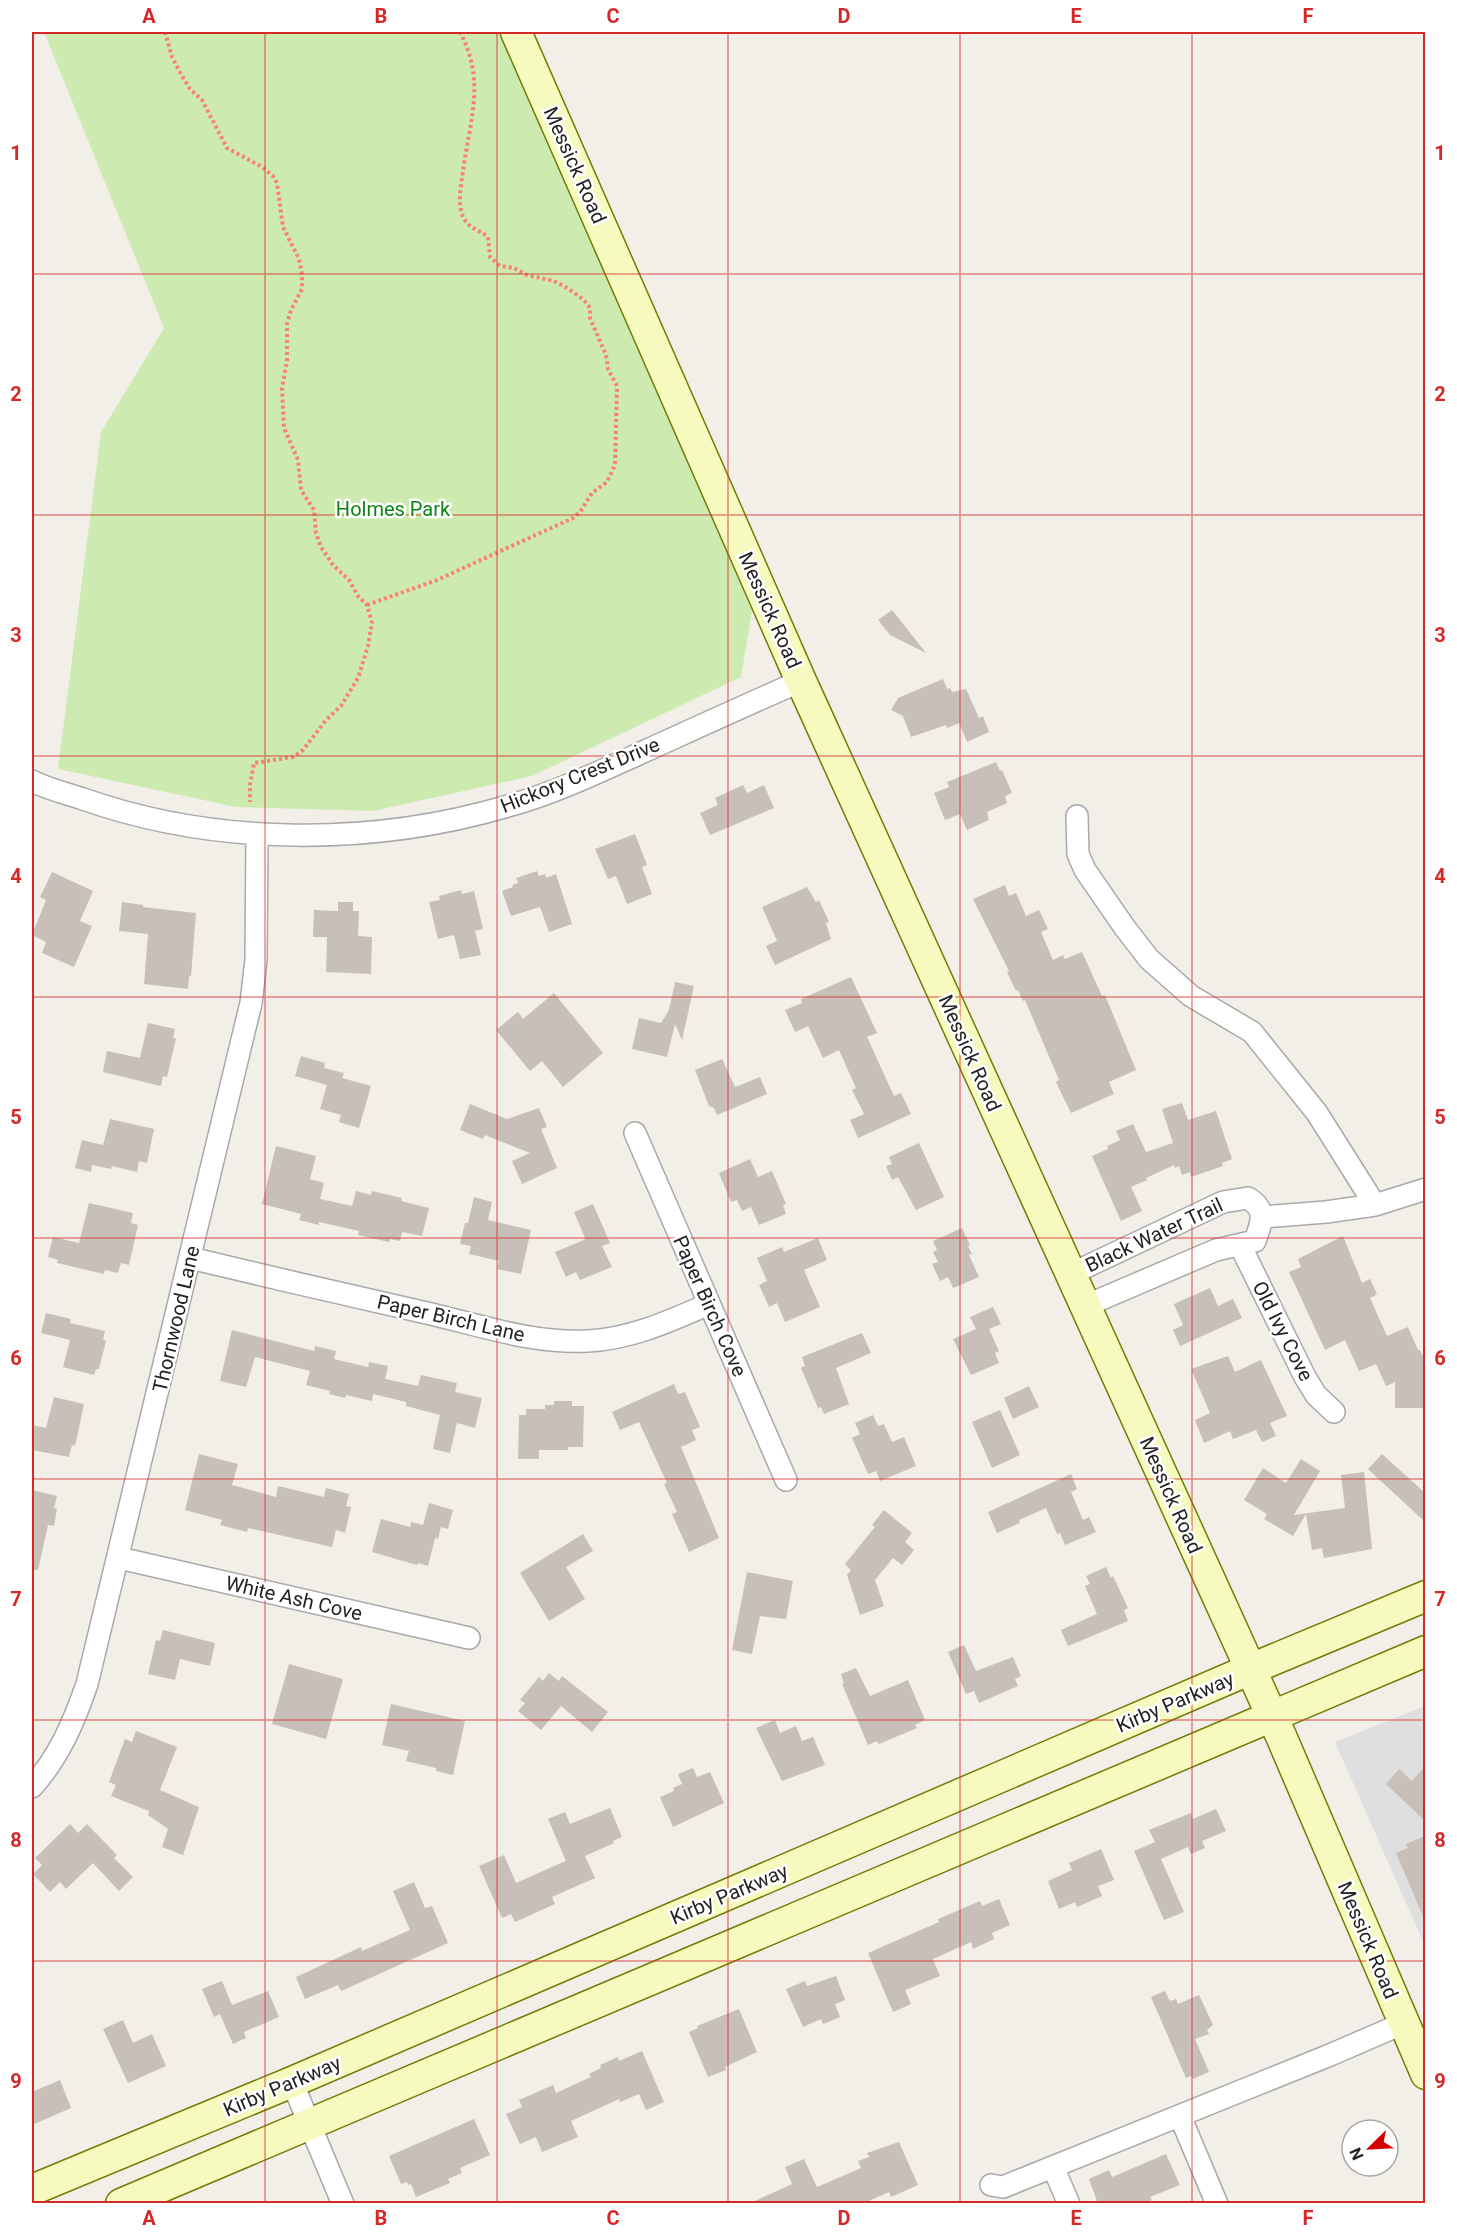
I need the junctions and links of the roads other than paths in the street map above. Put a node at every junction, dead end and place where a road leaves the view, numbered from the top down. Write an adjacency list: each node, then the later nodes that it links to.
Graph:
1 (516, 32): 2 (main road, Messick Road)
2 (801, 681): 5 (street, Hickory Crest Drive); 12 (main road, Messick Road)
3 (33, 784): 5 (street, Hickory Crest Drive)
4 (1077, 816): 8 (street)
5 (257, 835): 11 (street, Thornwood Lane)
6 (635, 1133): 13 (street, Paper Birch Cove)
7 (1425, 1189): 8 (street)
8 (1375, 1205): 9 (street)
9 (1262, 1217): 10 (street); 12 (street, Black Water Trail)
10 (1240, 1245): 14 (street, Black Water Trail); 15 (street, Old Ivy Cove)
11 (190, 1258): 13 (street, Paper Birch Lane); 17 (street, Thornwood Lane)
12 (1071, 1274): 14 (main road, Messick Road)
13 (710, 1304): 16 (street, Paper Birch Cove)
14 (1085, 1306): 21 (main road, Messick Road)
15 (1334, 1412)
16 (786, 1480)
17 (119, 1558): 19 (street, White Ash Cove); 23 (street, Thornwood Lane)
18 (1425, 1596): 21 (main road, Kirby Parkway)
19 (469, 1638)
20 (1425, 1650): 22 (main road)
21 (1251, 1669): 22 (main road, Messick Road); 26 (main road, Kirby Parkway)
22 (1271, 1716): 24 (main road, Messick Road); 28 (main road)
23 (32, 1787)
24 (1404, 2023): 25 (main road, Messick Road); 27 (street)
25 (1425, 2074)
26 (292, 2082): 28 (street); 31 (main road, Kirby Parkway)
27 (1180, 2116): 29 (street); 35 (street)
28 (309, 2124): 32 (main road); 33 (street)
29 (1053, 2167): 30 (street); 34 (street)
30 (991, 2185)
31 (32, 2190)
32 (121, 2204)
33 (343, 2204)
34 (1069, 2204)
35 (1217, 2204)

